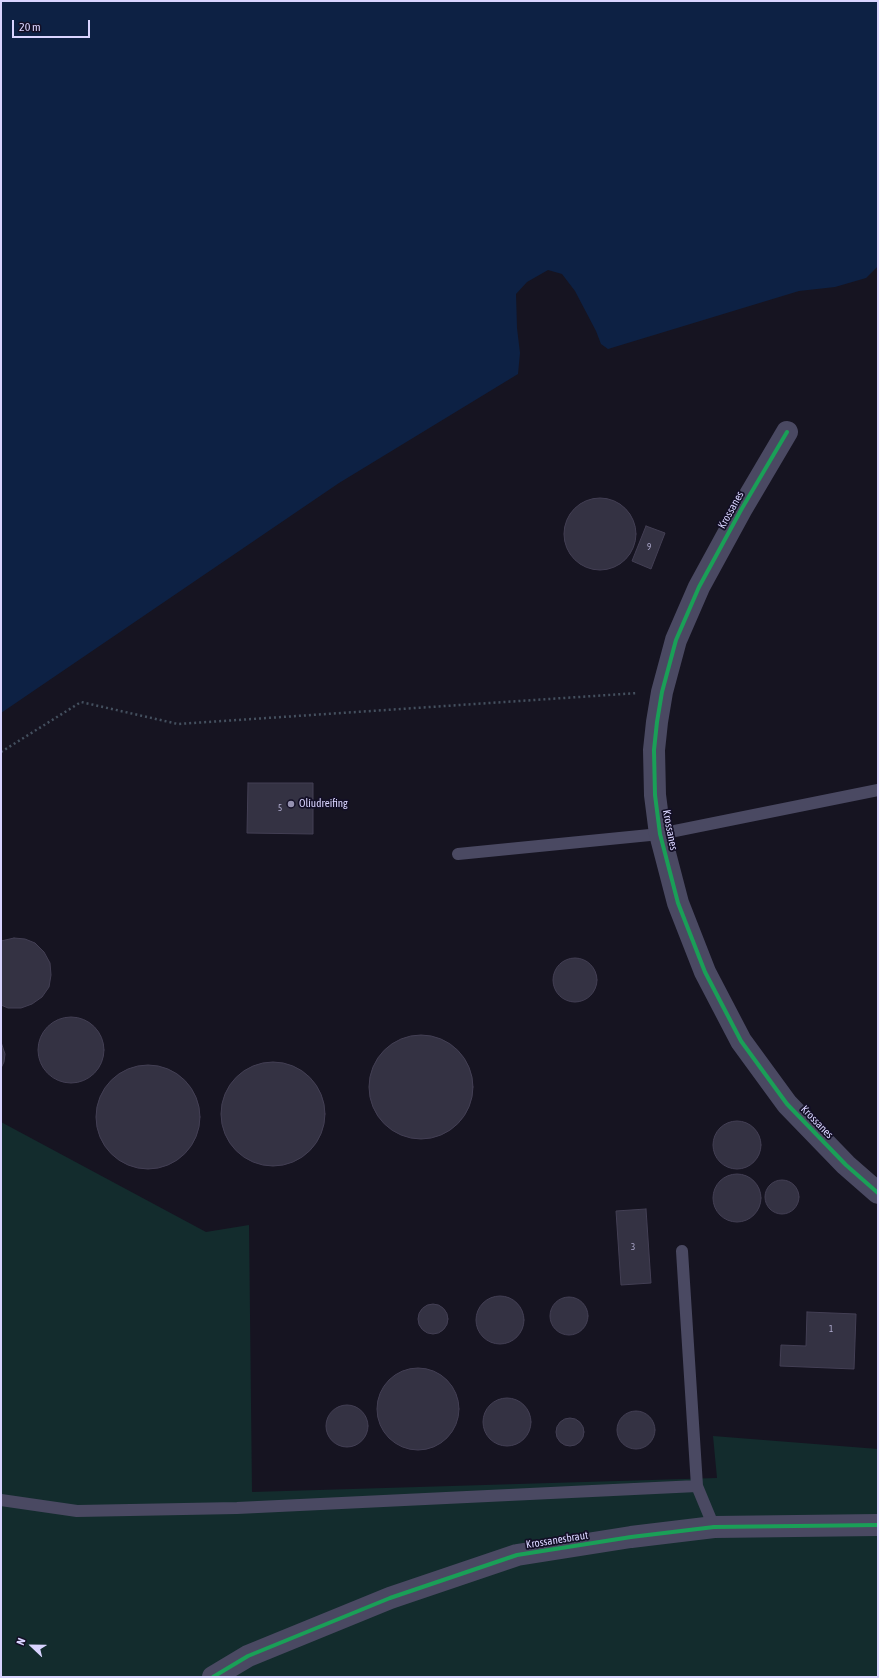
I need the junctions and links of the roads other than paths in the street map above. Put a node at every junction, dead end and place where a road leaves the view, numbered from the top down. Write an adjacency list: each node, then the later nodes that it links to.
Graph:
1 (786, 432): 3 (street, Krossanes)
2 (878, 790): 3 (lane)
3 (660, 834): 4 (lane); 5 (street, Krossanes)
4 (458, 854)
5 (878, 1194)
6 (682, 1251): 7 (lane)
7 (697, 1486): 8 (lane); 10 (lane)
8 (1, 1500)
9 (878, 1525): 10 (street, Krossanesbraut)
10 (714, 1527): 11 (street, Krossanesbraut)
11 (213, 1677)

